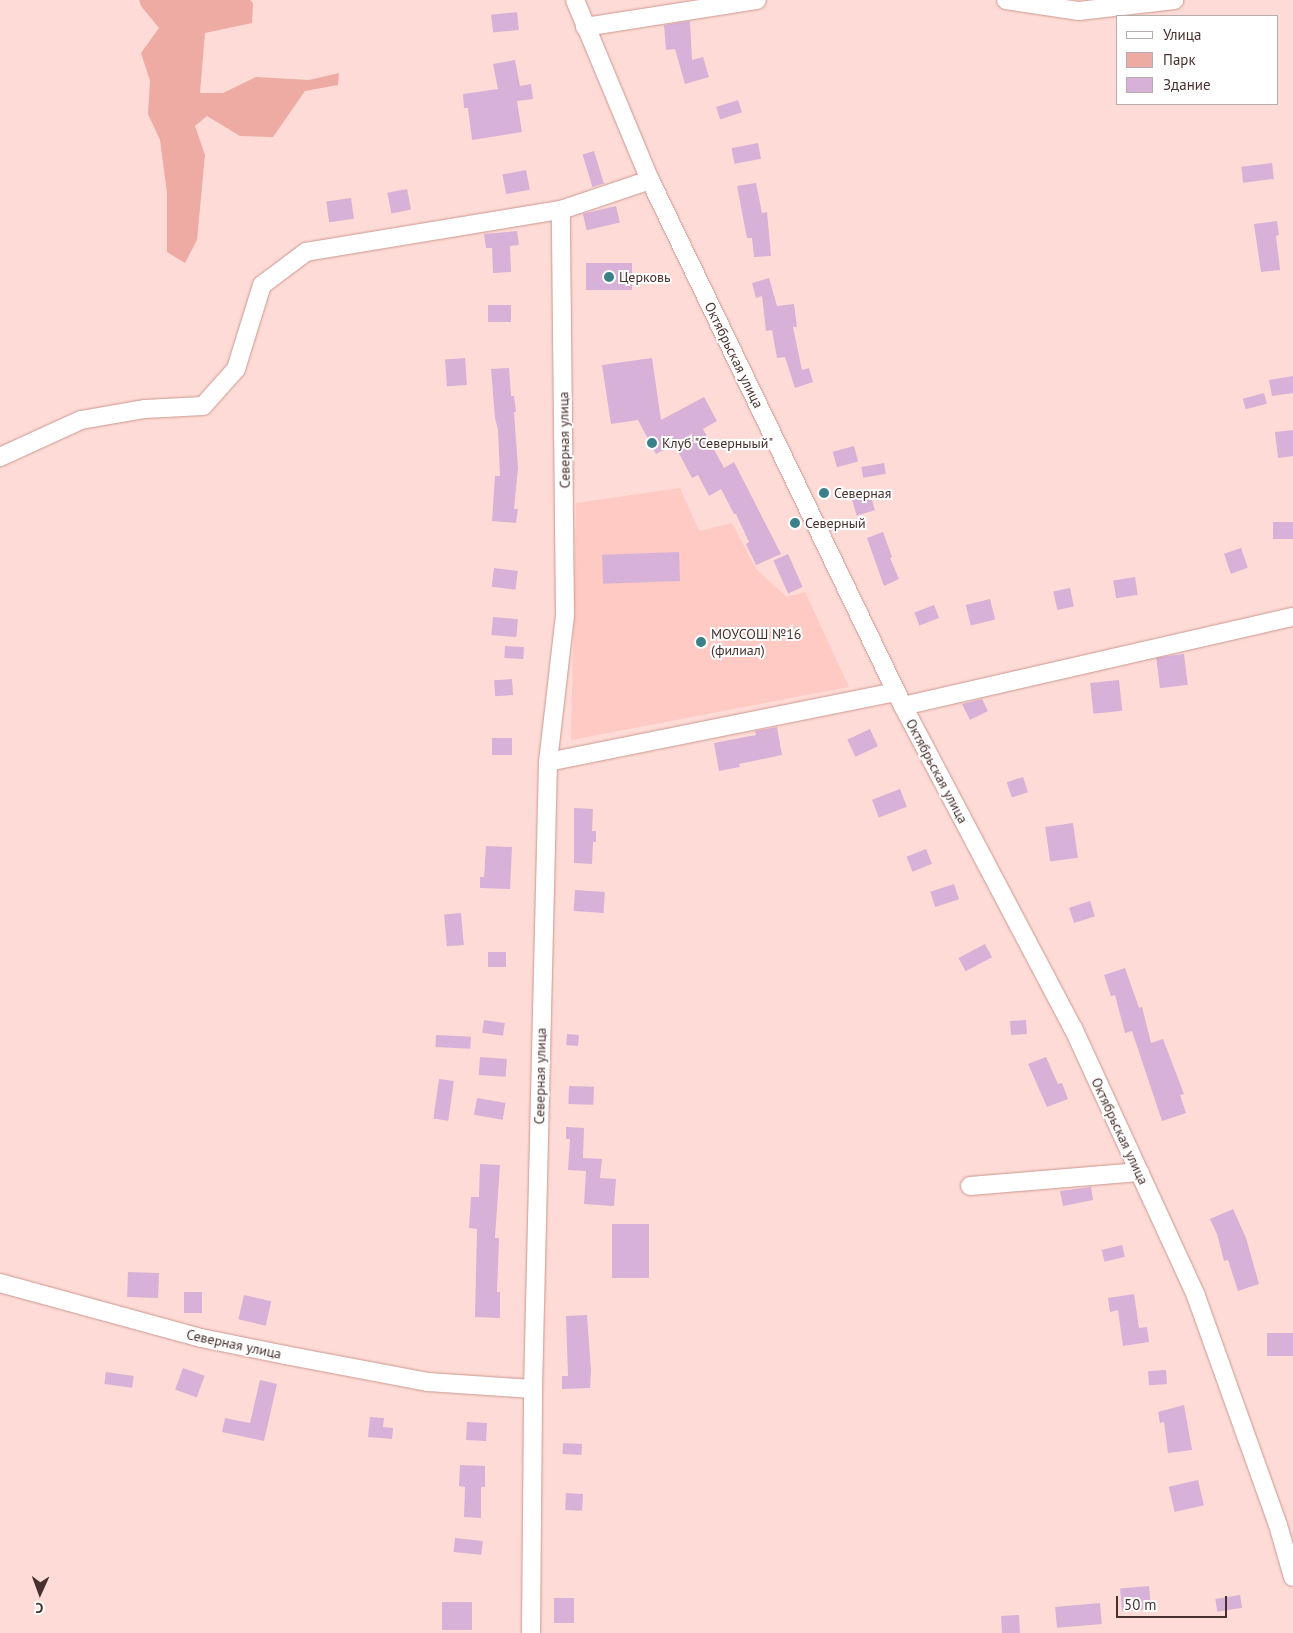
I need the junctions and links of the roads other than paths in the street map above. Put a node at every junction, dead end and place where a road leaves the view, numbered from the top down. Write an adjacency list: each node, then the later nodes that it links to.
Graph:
1 (575, 0): 5 (street, Октябрьская улица)
2 (757, 0): 5 (street)
3 (1006, 0): 4 (street)
4 (1174, 0)
5 (585, 27): 6 (street, Октябрьская улица)
6 (650, 180): 7 (street); 10 (street, Октябрьская улица)
7 (561, 210): 8 (street); 11 (street, Северная улица)
8 (0, 457)
9 (1293, 617): 10 (street, Октябрьская улица)
10 (899, 699): 11 (street); 12 (street, Октябрьская улица)
11 (548, 762): 15 (street, Северная улица)
12 (1139, 1172): 13 (street); 16 (street, Октябрьская улица)
13 (970, 1186)
14 (0, 1283): 15 (street, Северная улица)
15 (533, 1390): 18 (street, Северная улица)
16 (1286, 1523): 17 (street, Октябрьская улица)
17 (1293, 1577)
18 (531, 1633)

